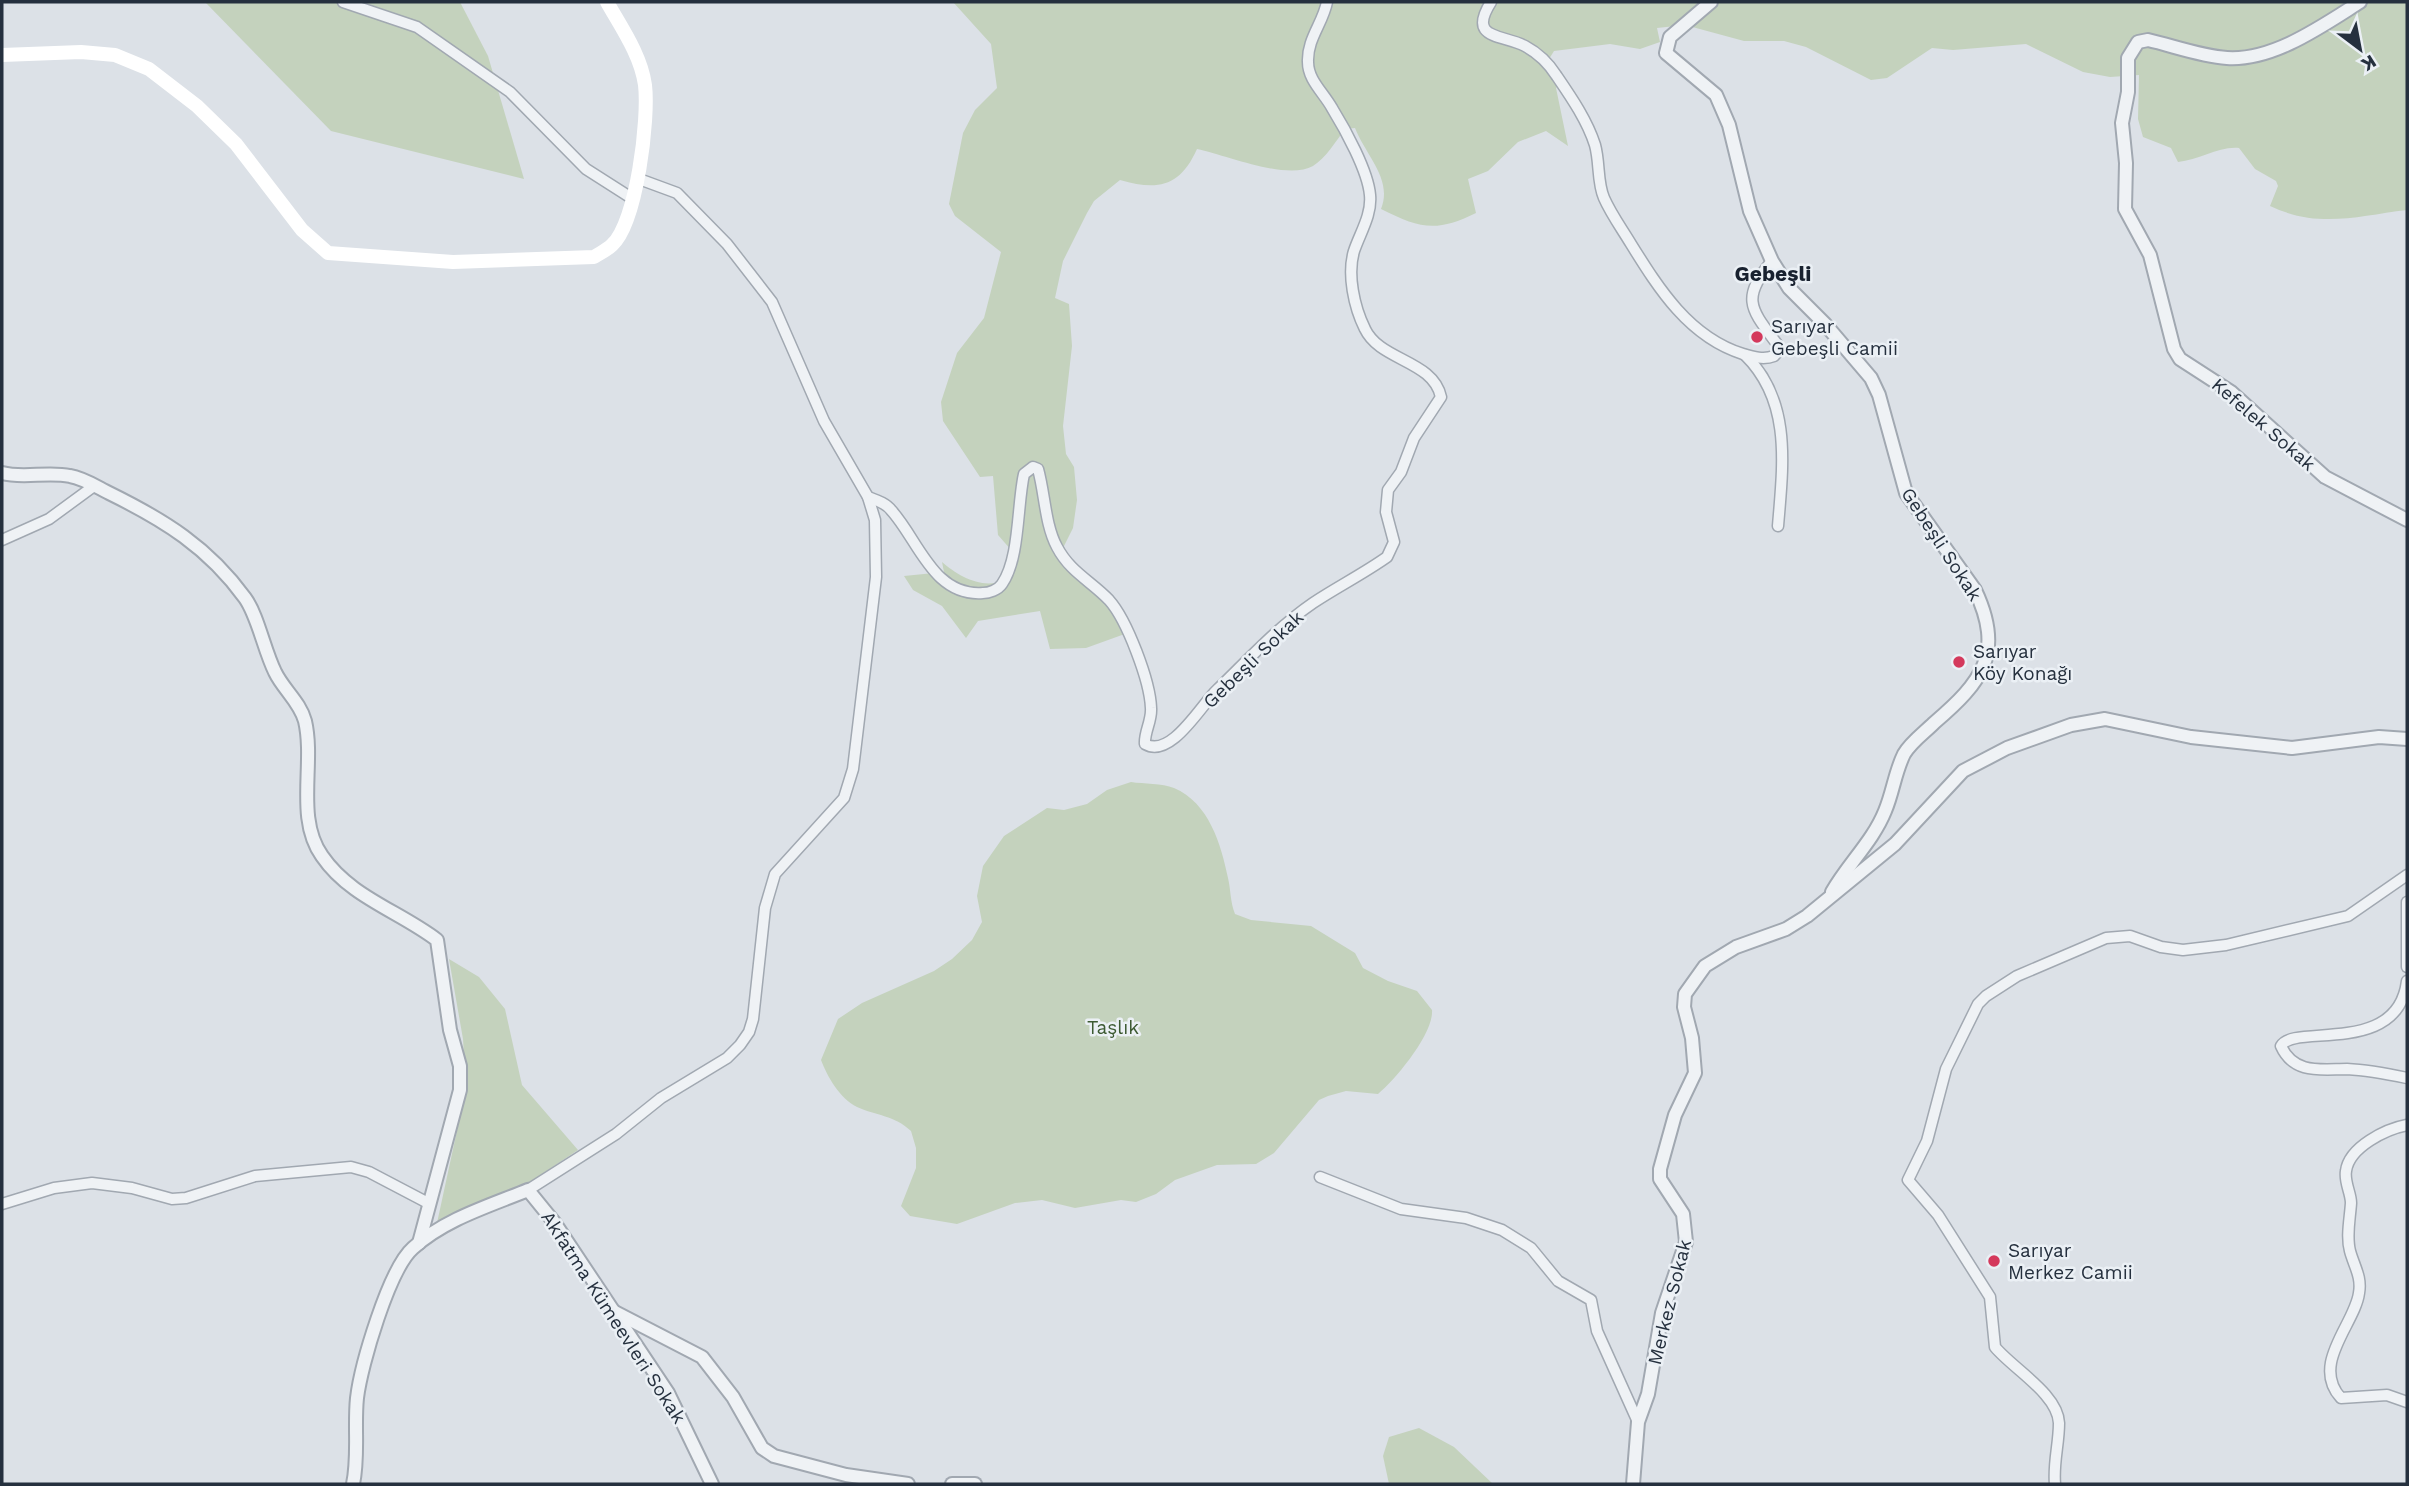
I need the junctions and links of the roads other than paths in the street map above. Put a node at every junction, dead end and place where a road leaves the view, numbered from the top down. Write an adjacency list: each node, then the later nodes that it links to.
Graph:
1 (343, 2): 9 (street)
2 (607, 2): 8 (main road)
3 (1327, 2): 14 (street, Gebeşli Sokak)
4 (1491, 2): 11 (street)
5 (1711, 2): 10 (street, Gebeşli Sokak)
6 (2360, 2): 15 (street, Kefelek Sokak)
7 (2, 55): 9 (main road)
8 (639, 179): 9 (main road); 14 (street, Akfatma Kümeevleri Sokak)
9 (633, 199)
10 (1772, 261): 11 (street); 20 (street, Gebeşli Sokak)
11 (1743, 354): 16 (street)
12 (2, 473): 13 (street)
13 (94, 486): 17 (street); 29 (street)
14 (868, 497): 27 (street, Akfatma Kümeevleri Sokak)
15 (2407, 520)
16 (1778, 526)
17 (2, 540)
18 (2407, 739): 20 (street)
19 (2407, 876): 40 (street)
20 (1828, 898): 33 (street, Merkez Sokak)
21 (2407, 902): 22 (street)
22 (2407, 967)
23 (2407, 981): 24 (street)
24 (2407, 1078)
25 (2407, 1125): 32 (street)
26 (1320, 1177): 33 (street, Merkez Sokak)
27 (528, 1190): 30 (street, Akfatma Kümeevleri Sokak); 31 (street, Akfatma Kümeevleri Sokak)
28 (2, 1204): 29 (street)
29 (430, 1204): 30 (street)
30 (419, 1242): 34 (street, Akfatma Kümeevleri Sokak)
31 (613, 1311): 35 (street, Akfatma Kümeevleri Sokak); 36 (street)
32 (2407, 1402)
33 (1638, 1422): 39 (street, Merkez Sokak)
34 (354, 1484)
35 (712, 1484)
36 (908, 1484)
37 (952, 1484): 38 (street)
38 (975, 1484)
39 (1633, 1484)
40 (2055, 1484)

